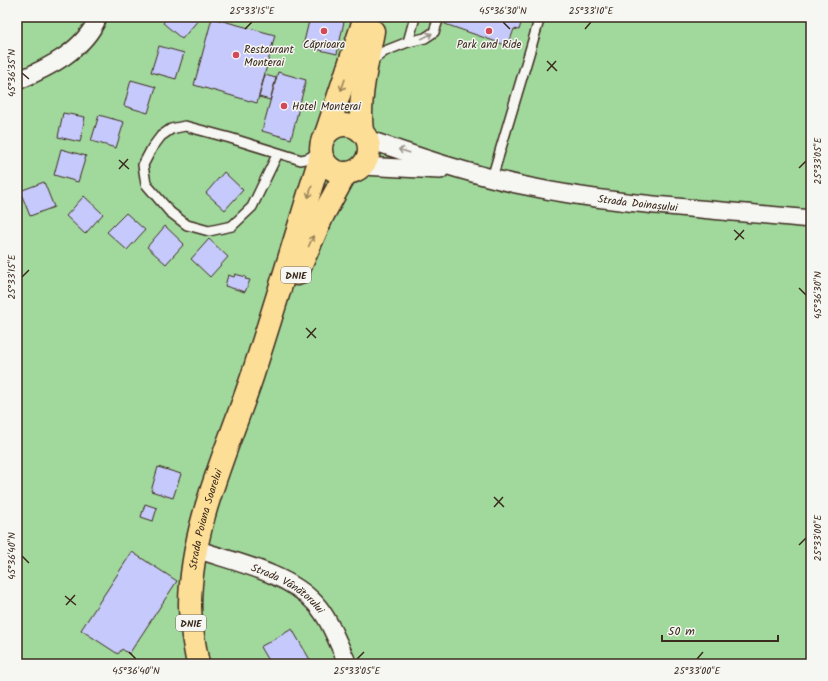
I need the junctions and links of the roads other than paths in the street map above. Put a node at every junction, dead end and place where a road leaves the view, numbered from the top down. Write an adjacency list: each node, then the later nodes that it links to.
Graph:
1 (98, 17): 9 (street)
2 (365, 17): 11 (main road, Strada Poiana Soarelui / DN1E, one-way to 11)
3 (376, 17): 8 (main road, DN1E)
4 (439, 17): 7 (lane, one-way to 4)
5 (540, 17): 15 (lane)
6 (412, 20): 7 (lane)
7 (408, 42): 8 (lane)
8 (367, 64): 10 (main road, DN1E)
9 (17, 80)
10 (364, 136): 11 (main road); 13 (main road, DN1E); 14 (street, Strada Doinașului, one-way to 10)
11 (323, 146): 12 (lane); 13 (main road); 17 (main road, Strada Poiana Soarelui / DN1E, one-way to 17)
12 (278, 153): 12 (lane)
13 (354, 169): 14 (street, Strada Doinașului); 17 (main road, Strada Poiana Soarelui / DN1E, one-way to 13)
14 (468, 172): 15 (street, Strada Doinașului)
15 (492, 178): 16 (street, Strada Doinașului)
16 (811, 219)
17 (251, 380): 18 (main road, Strada Poiana Soarelui / DN1E)
18 (196, 549): 19 (main road, Strada Poiana Soarelui / DN1E); 20 (street, Strada Vânătorului)
19 (198, 664)
20 (348, 664)

